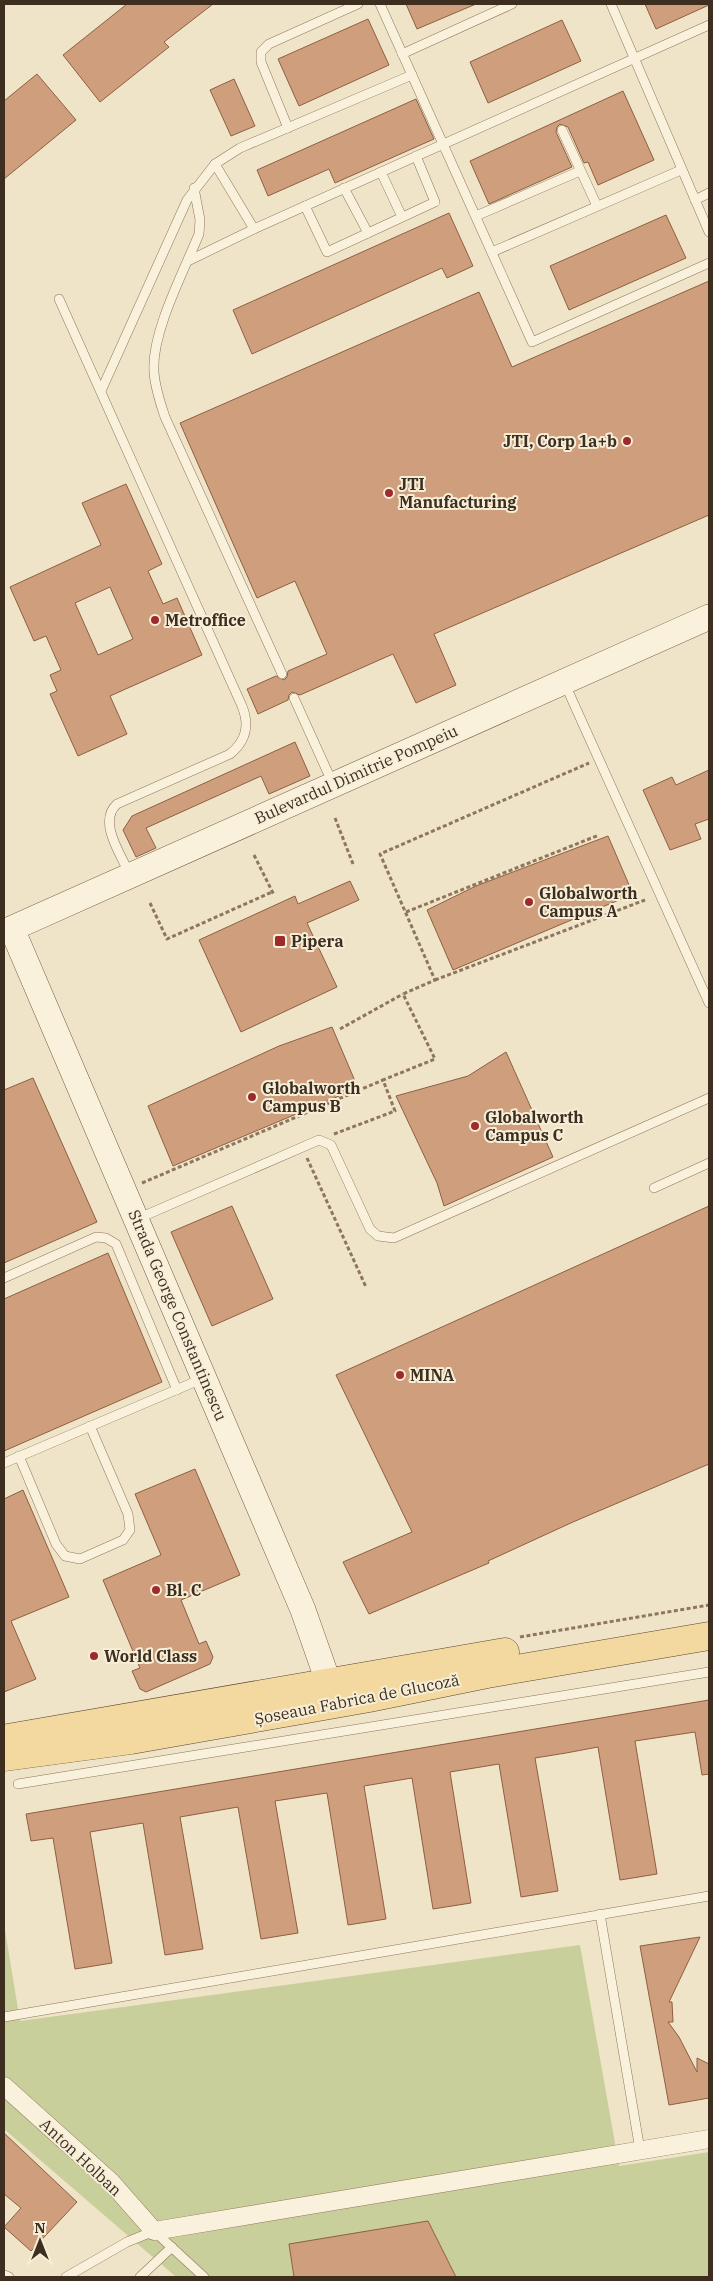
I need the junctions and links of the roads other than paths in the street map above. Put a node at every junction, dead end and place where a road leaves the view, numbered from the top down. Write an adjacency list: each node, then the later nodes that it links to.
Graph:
1 (358, 4): 9 (lane)
2 (380, 4): 6 (lane)
3 (512, 4): 6 (lane)
4 (611, 4): 7 (lane)
5 (709, 25): 7 (lane)
6 (402, 54): 8 (lane)
7 (634, 58): 11 (lane); 14 (lane)
8 (412, 75): 9 (lane); 11 (lane)
9 (288, 128): 13 (lane)
10 (562, 130): 15 (lane)
11 (443, 144): 12 (lane); 23 (lane)
12 (416, 156): 16 (lane); 24 (lane)
13 (215, 164): 17 (lane); 25 (lane)
14 (681, 170): 20 (lane); 22 (lane)
15 (580, 171): 22 (lane); 23 (lane)
16 (381, 172): 18 (lane); 24 (lane)
17 (194, 188): 29 (lane); 32 (lane)
18 (344, 188): 21 (lane); 27 (lane)
19 (709, 193): 20 (lane)
20 (695, 200): 26 (lane)
21 (304, 206): 25 (lane); 27 (lane)
22 (597, 206): 28 (lane)
23 (476, 216): 28 (lane)
24 (402, 217): 27 (lane)
25 (254, 229): 29 (lane)
26 (709, 232)
27 (368, 233)
28 (492, 252): 30 (lane)
29 (188, 261): 34 (lane)
30 (709, 263)
31 (59, 299): 32 (lane)
32 (101, 392): 38 (lane)
33 (709, 617): 35 (street, Bulevardul Dimitrie Pompeiu)
34 (282, 674)
35 (564, 681): 37 (street, Bulevardul Dimitrie Pompeiu); 40 (lane)
36 (294, 698): 37 (lane)
37 (333, 784): 38 (street, Bulevardul Dimitrie Pompeiu)
38 (130, 875): 39 (street, Bulevardul Dimitrie Pompeiu)
39 (8, 930): 44 (street, Strada George Constantinescu)
40 (709, 1003)
41 (709, 1098): 44 (lane)
42 (709, 1163): 43 (lane)
43 (654, 1188)
44 (137, 1219): 46 (street, Strada George Constantinescu)
45 (4, 1278): 47 (lane)
46 (204, 1378): 47 (lane); 54 (street, Strada George Constantinescu)
47 (177, 1390): 48 (lane)
48 (90, 1426): 49 (lane); 49 (lane)
49 (19, 1456): 50 (lane)
50 (4, 1463)
51 (709, 1617): 54 (main road, Șoseaua Fabrica de Glucoză)
52 (709, 1636): 54 (main road, Șoseaua Fabrica de Glucoză)
53 (709, 1672): 57 (lane)
54 (332, 1693): 55 (main road, Șoseaua Fabrica de Glucoză); 56 (main road, Șoseaua Fabrica de Glucoză)
55 (4, 1738)
56 (4, 1757)
57 (18, 1784)
58 (709, 1896): 59 (lane)
59 (600, 1914): 60 (lane); 63 (lane)
60 (4, 2017)
61 (4, 2086): 64 (street, Anton Holban)
62 (709, 2139): 63 (street)
63 (640, 2150): 64 (street)
64 (154, 2231): 65 (lane); 68 (lane)
65 (172, 2247): 69 (lane); 70 (lane)
66 (4, 2275): 67 (lane)
67 (9, 2277)
68 (66, 2277)
69 (140, 2277)
70 (204, 2277)

